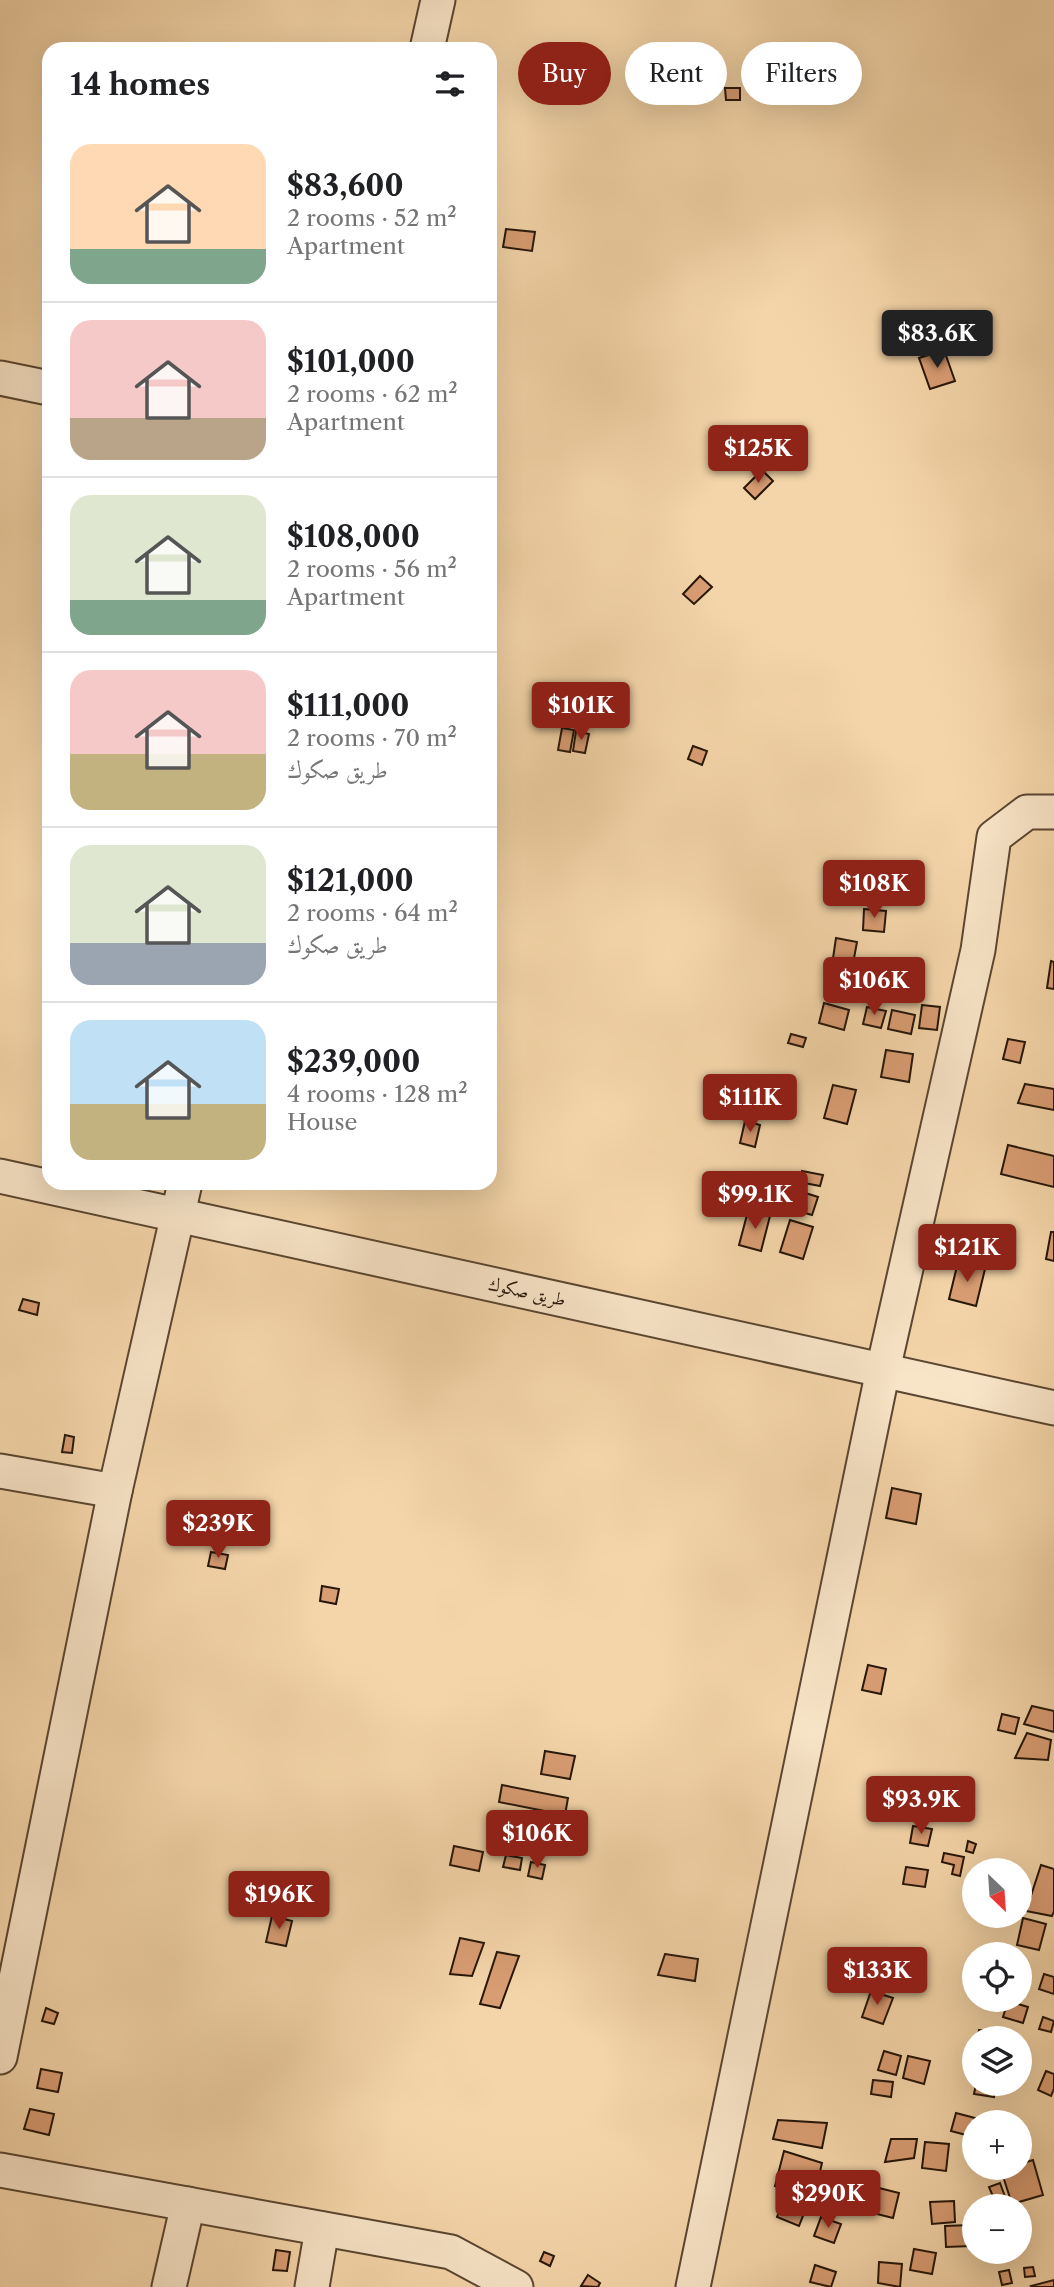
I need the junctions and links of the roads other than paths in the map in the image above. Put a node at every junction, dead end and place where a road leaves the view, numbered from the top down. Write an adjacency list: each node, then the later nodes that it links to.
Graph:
1 (438, 0): 2 (street)
2 (429, 42)
3 (0, 378): 4 (street)
4 (42, 387)
5 (1054, 812): 11 (street)
6 (0, 1176): 7 (street, طريق صكوك)
7 (42, 1185)
8 (64, 1190): 10 (street, طريق صكوك)
9 (183, 1190): 10 (street)
10 (178, 1215): 11 (street, طريق صكوك); 14 (street)
11 (883, 1370): 12 (street, طريق صكوك); 22 (street)
12 (1054, 1408)
13 (0, 1471): 14 (street)
14 (116, 1491): 15 (street)
15 (0, 2057)
16 (0, 2170): 17 (street)
17 (188, 2204): 18 (street); 19 (street)
18 (323, 2229): 20 (street); 21 (street)
19 (169, 2287)
20 (312, 2287)
21 (516, 2287)
22 (693, 2287)

